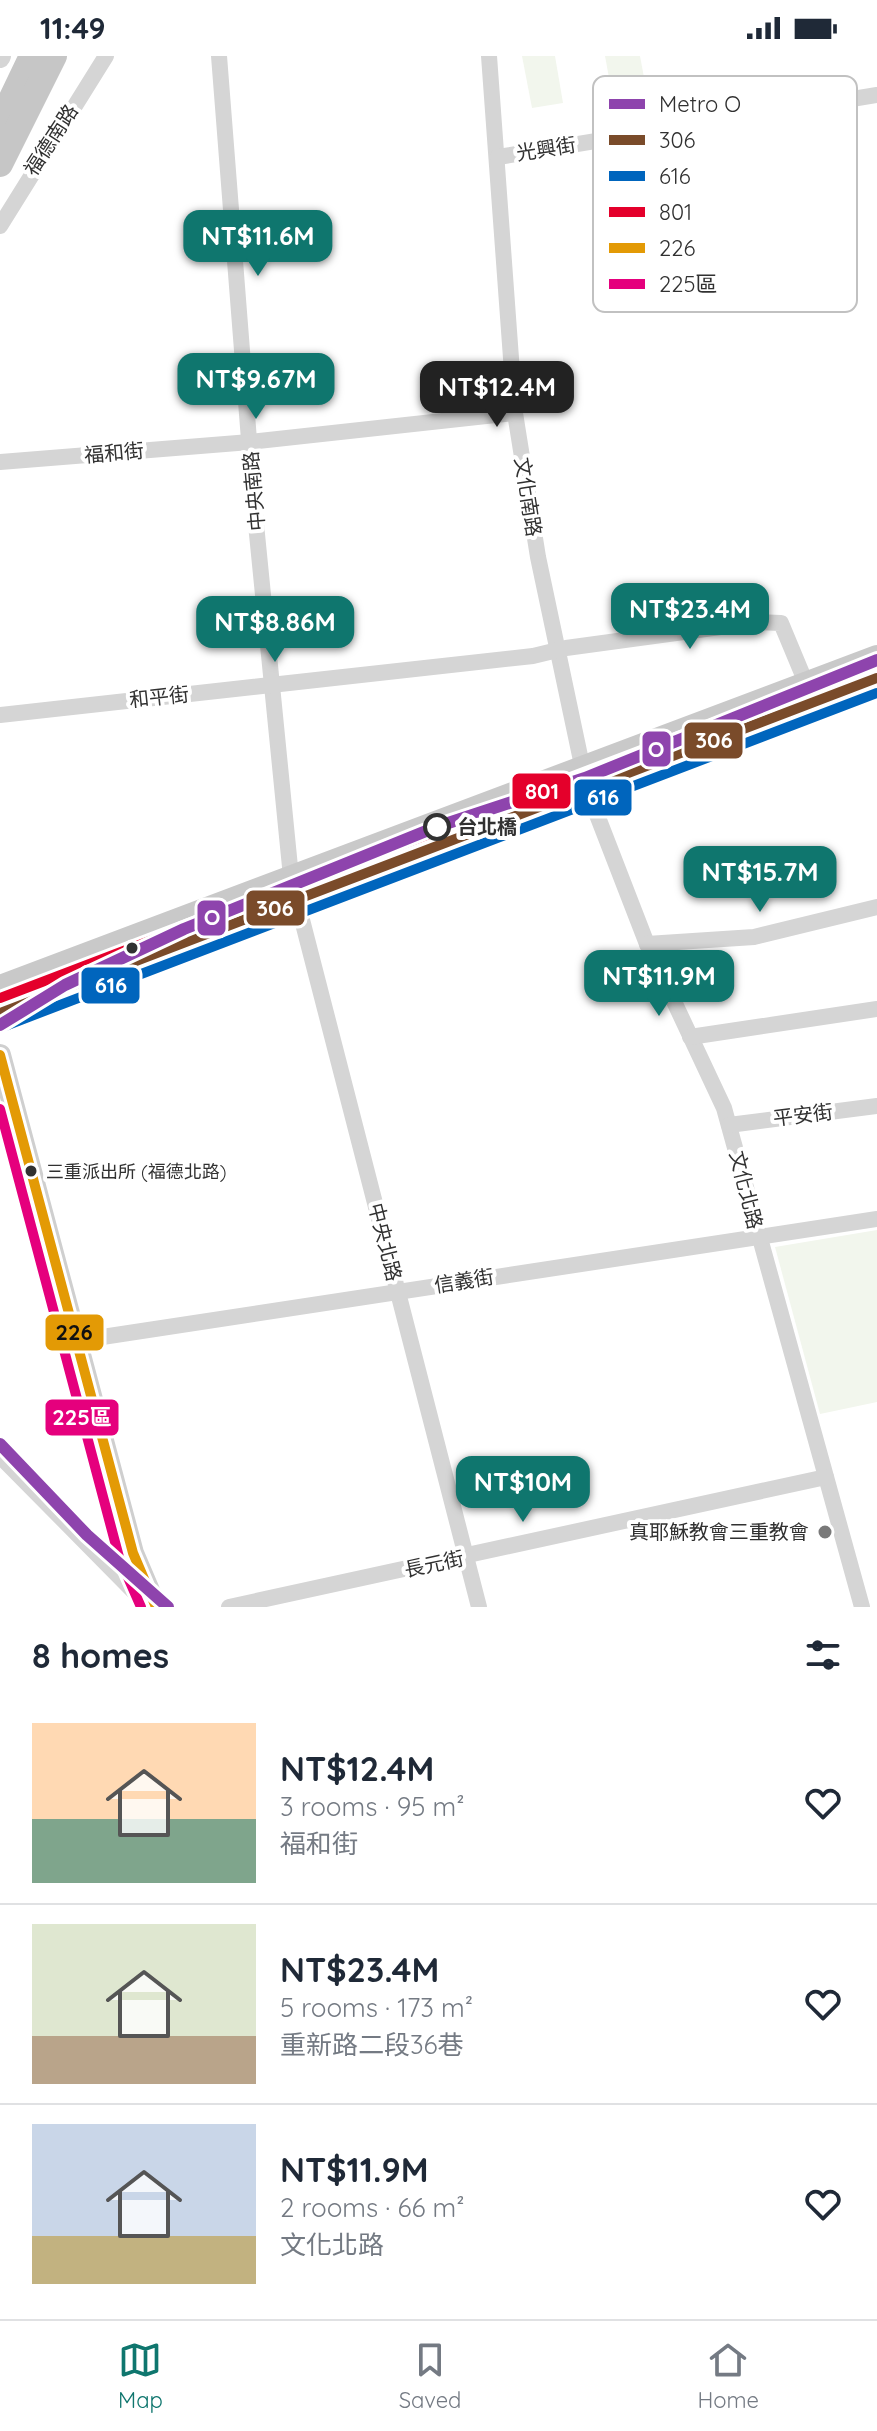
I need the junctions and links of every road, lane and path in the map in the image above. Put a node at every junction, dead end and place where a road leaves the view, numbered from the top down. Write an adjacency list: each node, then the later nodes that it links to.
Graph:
1 (18, 56): 8 (highway)
2 (32, 56): 11 (highway)
3 (39, 56): 12 (street)
4 (54, 56): 15 (highway)
5 (106, 56): 16 (street, 福德南路)
6 (219, 56): 18 (street, 中央南路)
7 (489, 56): 14 (street, 文化南路)
8 (0, 95)
9 (877, 95): 10 (street, 光興街)
10 (857, 98)
11 (0, 123)
12 (0, 136)
13 (593, 141): 14 (street, 光興街)
14 (498, 157): 17 (street, 文化南路)
15 (0, 164)
16 (0, 226)
17 (515, 413): 18 (street, 福和街); 20 (street, 文化南路)
18 (250, 442): 19 (street, 福和街); 24 (street, 中央南路)
19 (0, 462)
20 (556, 650): 23 (street, 和平街); 24 (street, 和平街); 26 (street, 文化南路)
21 (877, 657): 23 (main road)
22 (877, 678): 26 (main road)
23 (806, 683): 26 (main road)
24 (272, 685): 25 (street, 和平街); 27 (street, 中央南路)
25 (0, 715)
26 (584, 779): 27 (main road); 29 (street, 文化北路)
27 (294, 888): 30 (main road); 32 (main road); 39 (street, 中央北路)
28 (877, 907): 29 (street)
29 (647, 944): 33 (street, 文化北路)
30 (0, 987)
31 (877, 1009): 33 (street)
32 (0, 1013)
33 (690, 1037): 36 (street, 文化北路)
34 (0, 1055): 40 (main road)
35 (877, 1106): 36 (street, 平安街)
36 (729, 1125): 38 (street, 文化北路)
37 (877, 1219): 38 (street, 信義街)
38 (758, 1237): 39 (street, 信義街); 42 (street, 文化北路)
39 (397, 1291): 40 (street, 信義街); 43 (street, 中央北路)
40 (76, 1341): 45 (main road)
41 (0, 1456): 44 (street)
42 (826, 1477): 43 (street, 長元街); 48 (street, 文化北路)
43 (466, 1557): 46 (street, 長元街); 47 (street, 中央北路)
44 (149, 1607)
45 (156, 1607)
46 (229, 1607)
47 (479, 1607)
48 (862, 1607)

